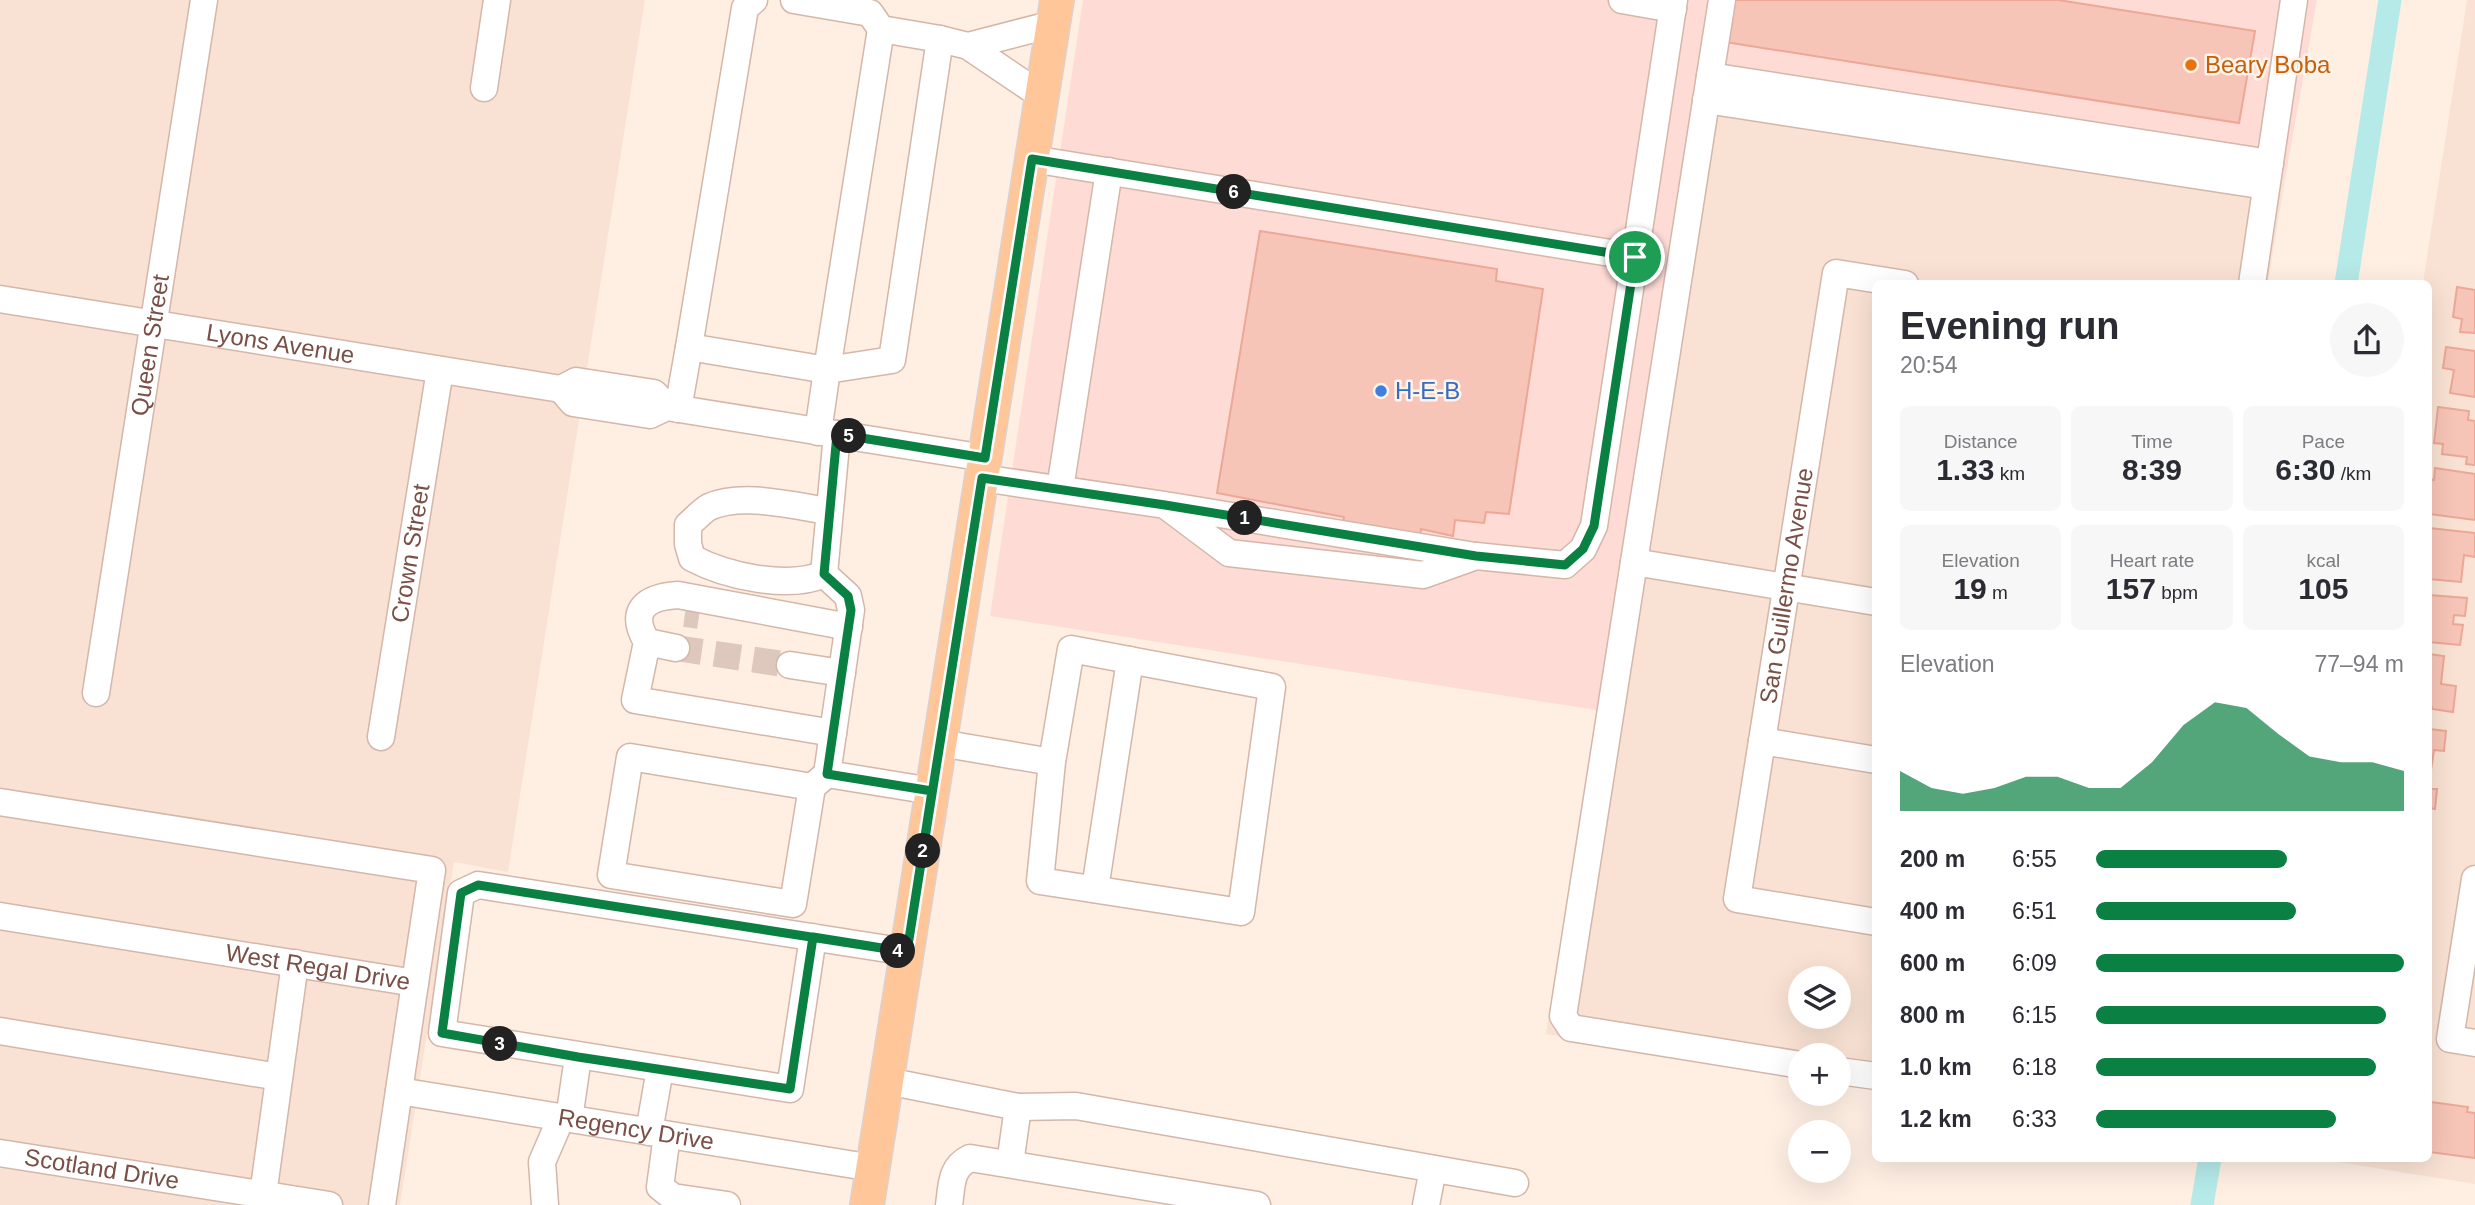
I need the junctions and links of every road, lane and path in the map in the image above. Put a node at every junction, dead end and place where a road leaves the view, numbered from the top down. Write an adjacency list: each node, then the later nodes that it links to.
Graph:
1 (204, 0): 23 (street, Queen Street)
2 (497, 0): 13 (street)
3 (754, 0): 24 (street)
4 (794, 0): 10 (street)
5 (1622, 0): 8 (street)
6 (1722, 0): 14 (street)
7 (2294, 0): 18 (street)
8 (1674, 4): 19 (street, Lyons Avenue)
9 (1055, 12): 12 (street); 15 (main road)
10 (881, 29): 11 (street); 26 (street)
11 (940, 39): 12 (street); 26 (street)
12 (968, 46): 15 (street)
13 (484, 88)
14 (1708, 88): 18 (street); 34 (street)
15 (1042, 96): 16 (main road)
16 (1032, 159): 17 (street); 29 (main road)
17 (1110, 171): 19 (street); 30 (street)
18 (2268, 175): 21 (street)
19 (1635, 257): 33 (street, Lyons Avenue)
20 (1882, 280): 36 (street, San Guillermo Avenue)
21 (2253, 280)
22 (0, 299): 23 (street, Lyons Avenue)
23 (154, 323): 25 (street, Lyons Avenue); 46 (street, Queen Street)
24 (689, 346): 26 (street); 27 (street)
25 (440, 370): 27 (street, Lyons Avenue); 48 (street, Crown Street)
26 (827, 370): 28 (street)
27 (673, 408): 28 (street, Lyons Avenue)
28 (828, 433): 29 (street, Lyons Avenue); 32 (street)
29 (983, 468): 30 (street, Lyons Avenue); 50 (main road)
30 (1060, 489): 31 (street, Lyons Avenue)
31 (1165, 505): 33 (street, Lyons Avenue); 33 (street)
32 (829, 511): 35 (street); 35 (street)
33 (1476, 556)
34 (1634, 562): 36 (street); 67 (street)
35 (824, 574): 40 (street)
36 (1787, 588): 38 (street); 49 (street, San Guillermo Avenue)
37 (659, 596): 39 (street); 39 (street); 41 (street)
38 (1872, 601)
39 (815, 621): 40 (street)
40 (849, 626): 45 (street)
41 (647, 642): 42 (street); 47 (street)
42 (676, 648)
43 (1130, 660): 52 (street); 57 (street); 57 (street)
44 (790, 666): 45 (street)
45 (842, 673): 47 (street)
46 (96, 693)
47 (833, 733): 53 (street)
48 (381, 737)
49 (1762, 741): 51 (street); 59 (street, San Guillermo Avenue)
50 (940, 743): 52 (street); 54 (main road)
51 (1872, 759)
52 (1052, 762): 57 (street)
53 (819, 781): 53 (street); 54 (street)
54 (932, 791): 61 (main road)
55 (0, 802): 63 (street)
56 (2475, 879): 65 (street)
57 (1095, 889)
58 (0, 916): 62 (street, West Regal Drive)
59 (1872, 921)
60 (813, 937): 61 (street); 66 (street); 68 (street)
61 (907, 952): 72 (main road)
62 (295, 963): 63 (street, West Regal Drive); 71 (street)
63 (415, 983): 73 (street, West Regal Drive)
64 (0, 1031): 71 (street)
65 (2463, 1041)
66 (578, 1057): 68 (street); 75 (street)
67 (1788, 1063)
68 (660, 1069): 76 (street)
69 (1851, 1073): 70 (street)
70 (1872, 1075)
71 (279, 1077): 82 (street)
72 (887, 1081): 74 (street); 79 (main road)
73 (399, 1091): 75 (street, Regency Drive); 84 (street, West Regal Drive)
74 (1018, 1107): 78 (street); 80 (street)
75 (565, 1118): 76 (street, Regency Drive); 85 (street)
76 (658, 1133): 79 (street, Regency Drive); 86 (street)
77 (0, 1153): 82 (street, Scotland Drive)
78 (1010, 1164): 88 (street); 89 (street)
79 (873, 1168): 87 (main road)
80 (1433, 1169): 81 (street); 90 (street)
81 (1515, 1184)
82 (263, 1195): 83 (street, Scotland Drive)
83 (329, 1205)
84 (382, 1205)
85 (545, 1205)
86 (727, 1205)
87 (867, 1205)
88 (949, 1205)
89 (1257, 1205)
90 (1426, 1205)

